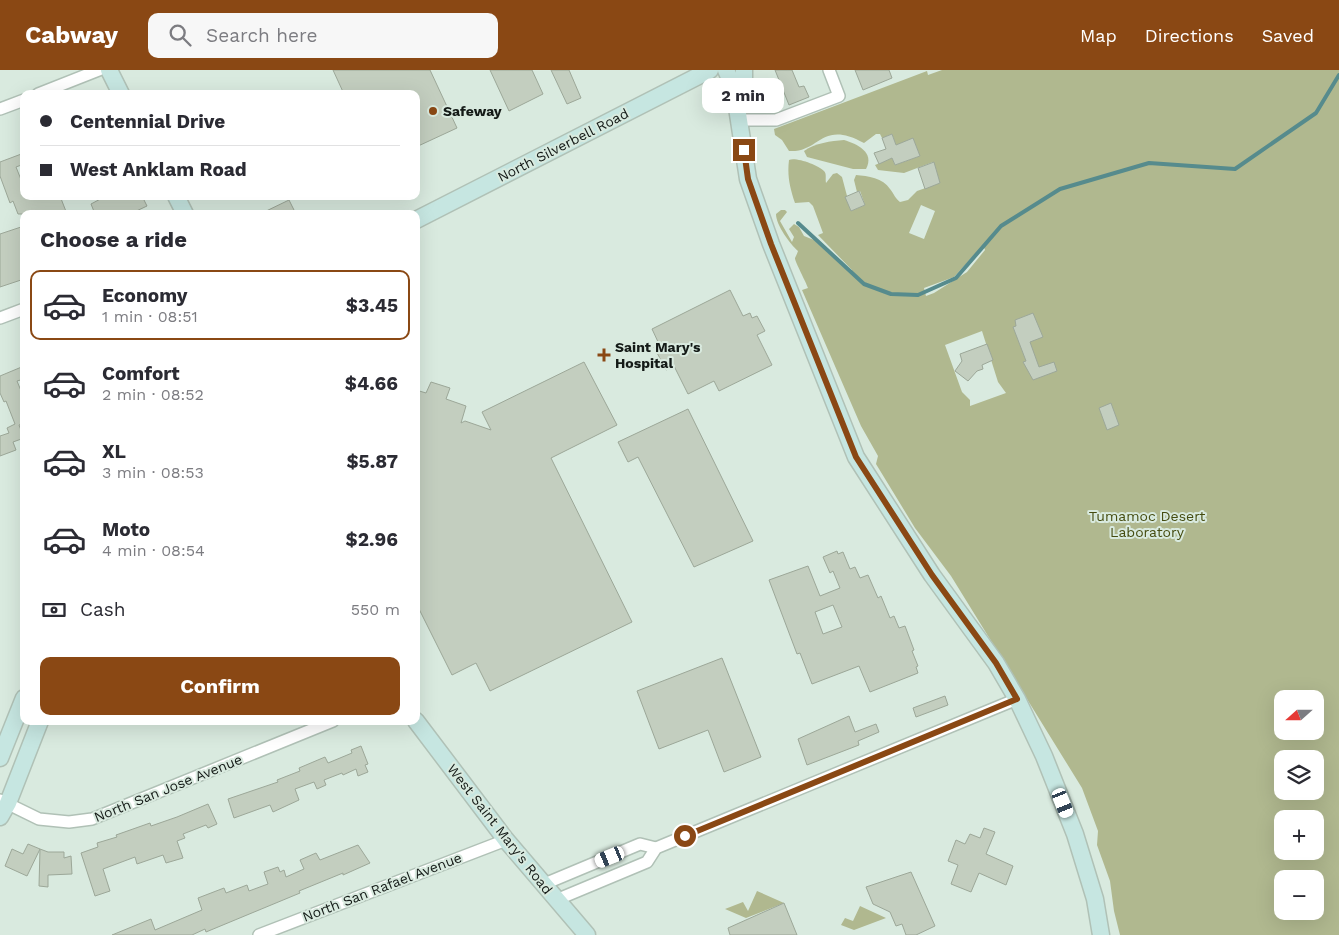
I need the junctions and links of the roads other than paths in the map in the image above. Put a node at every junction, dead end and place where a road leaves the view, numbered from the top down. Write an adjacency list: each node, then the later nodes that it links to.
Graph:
1 (98, 70): 7 (street)
2 (109, 70): 8 (street)
3 (710, 70): 12 (street, North Silverbell Road)
4 (726, 70): 11 (street)
5 (744, 70): 11 (street)
6 (829, 70): 11 (street)
7 (48, 90)
8 (119, 90)
9 (20, 102): 10 (street)
10 (0, 109)
11 (742, 120): 15 (street)
12 (420, 218)
13 (20, 310): 14 (street)
14 (0, 318)
15 (1017, 699): 23 (street); 28 (street)
16 (20, 708): 20 (street)
17 (38, 725): 21 (street)
18 (323, 725): 21 (street, North San Jose Avenue)
19 (419, 725): 22 (street, West Saint Mary's Road)
20 (0, 758)
21 (3, 807)
22 (506, 840): 24 (street, West Saint Mary's Road); 26 (street, North San Rafael Avenue)
23 (656, 848): 24 (street); 25 (street)
24 (542, 885): 25 (street, West Saint Mary's Road)
25 (556, 900): 27 (street, West Saint Mary's Road)
26 (259, 935)
27 (587, 935)
28 (1101, 935)

